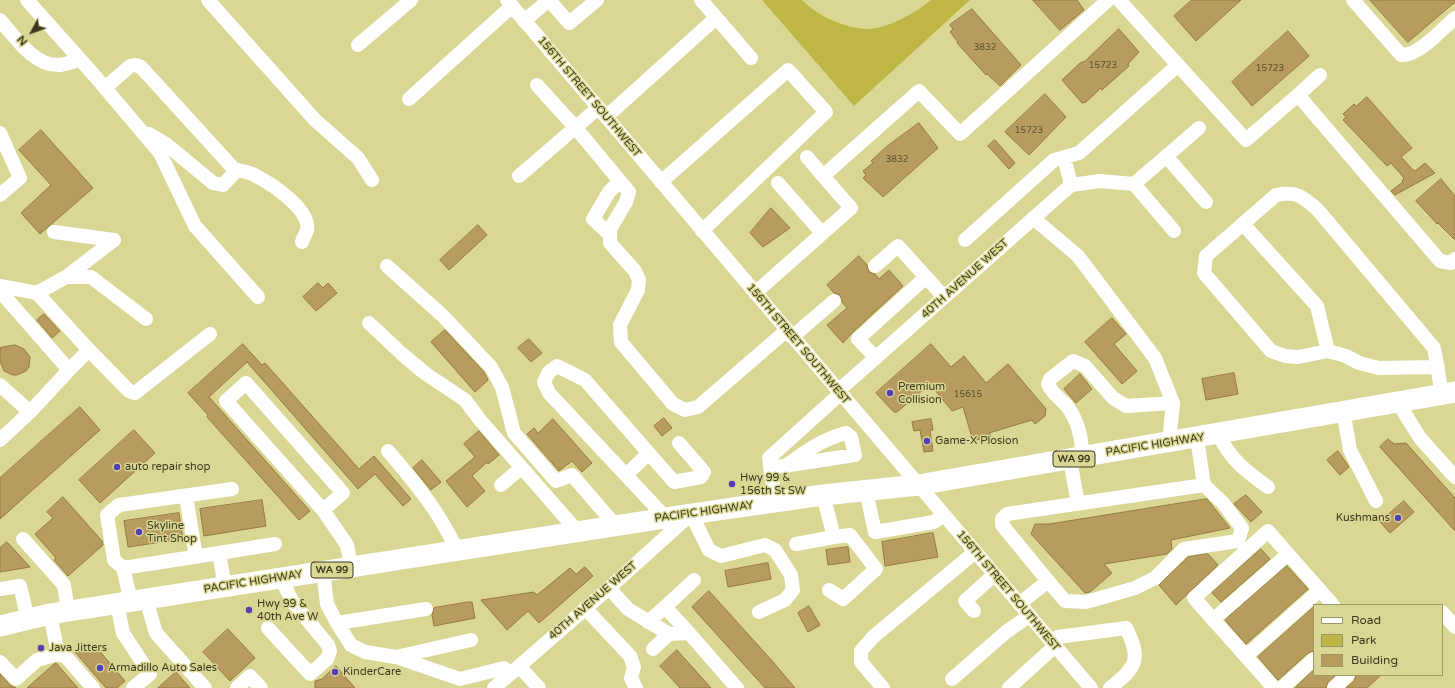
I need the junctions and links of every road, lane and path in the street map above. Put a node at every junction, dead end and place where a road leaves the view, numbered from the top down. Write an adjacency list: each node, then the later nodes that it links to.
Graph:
1 (27, 0): 17 (street)
2 (208, 0): 35 (street)
3 (411, 0): 15 (street)
4 (549, 0): 5 (street); 14 (street)
5 (597, 0)
6 (701, 0): 11 (street)
7 (1108, 0): 34 (street)
8 (1119, 0): 18 (street)
9 (1353, 0): 12 (street)
10 (510, 3): 14 (street, 156TH STREET SOUTHWEST); 23 (street)
11 (716, 18): 16 (street); 24 (street)
12 (1455, 18)
13 (0, 20): 17 (street)
14 (524, 21): 24 (street, 156TH STREET SOUTHWEST)
15 (358, 45)
16 (750, 58)
17 (80, 60): 21 (street)
18 (1178, 65): 22 (street); 31 (street)
19 (1320, 75): 22 (street)
20 (537, 85): 25 (street)
21 (105, 88): 28 (street); 32 (street)
22 (1298, 96): 52 (street)
23 (409, 99)
24 (602, 113): 25 (street); 37 (street, 156TH STREET SOUTHWEST)
25 (576, 127): 33 (street); 36 (street)
26 (1199, 128): 29 (street)
27 (0, 133): 41 (street)
28 (145, 135): 32 (street); 61 (street)
29 (1166, 156): 39 (street); 42 (street)
30 (806, 157): 34 (street)
31 (1064, 157): 40 (street); 50 (street)
32 (237, 170): 51 (street)
33 (519, 176)
34 (823, 176): 48 (street)
35 (372, 180)
36 (620, 181): 49 (street); 49 (street)
37 (661, 182): 45 (street, 156TH STREET SOUTHWEST); 45 (street)
38 (778, 183): 48 (street)
39 (1134, 184): 40 (street); 46 (street)
40 (1070, 185): 43 (street, 40TH AVENUE WEST)
41 (0, 195)
42 (1206, 202)
43 (1033, 218): 62 (street, 40TH AVENUE WEST); 77 (street)
44 (1243, 224): 69 (street); 69 (street); 71 (street)
45 (702, 231): 60 (street, 156TH STREET SOUTHWEST)
46 (1174, 231)
47 (54, 232): 55 (street)
48 (822, 233): 60 (street)
49 (610, 235): 67 (street)
50 (965, 240)
51 (302, 242)
52 (1455, 259)
53 (387, 266): 108 (street)
54 (875, 266): 56 (street)
55 (66, 277): 59 (street); 64 (street)
56 (926, 277): 62 (street); 70 (street)
57 (0, 286): 59 (street)
58 (0, 291): 72 (street)
59 (37, 293): 68 (street)
60 (754, 293): 67 (street, 156TH STREET SOUTHWEST)
61 (258, 297)
62 (944, 297): 70 (street, 40TH AVENUE WEST)
63 (834, 300): 67 (street)
64 (146, 319)
65 (369, 323): 89 (street)
66 (210, 334): 68 (street)
67 (789, 334): 74 (street, 156TH STREET SOUTHWEST)
68 (89, 350): 72 (street)
69 (1328, 351): 71 (street)
70 (876, 358): 74 (street, 40TH AVENUE WEST)
71 (1438, 367): 75 (street)
72 (69, 370): 79 (street)
73 (0, 385): 79 (street)
74 (839, 393): 90 (street, 40TH AVENUE WEST); 94 (street, 156TH STREET SOUTHWEST)
75 (1448, 393): 76 (highway, PACIFIC HIGHWAY / WA 99)
76 (1397, 402): 78 (highway, PACIFIC HIGHWAY / WA 99); 92 (street)
77 (1173, 403): 83 (street); 87 (street)
78 (1343, 410): 80 (highway, PACIFIC HIGHWAY / WA 99); 101 (street)
79 (30, 412): 82 (street)
80 (1219, 434): 81 (highway, PACIFIC HIGHWAY / WA 99); 96 (street)
81 (1197, 438): 83 (highway, PACIFIC HIGHWAY / WA 99); 95 (street)
82 (0, 440)
83 (1169, 442): 87 (highway, PACIFIC HIGHWAY / WA 99)
84 (679, 443): 86 (street)
85 (388, 451): 116 (street)
86 (649, 454): 91 (street); 91 (street)
87 (1076, 458): 94 (highway, PACIFIC HIGHWAY / WA 99); 103 (street)
88 (787, 465): 90 (street)
89 (521, 468): 93 (street); 109 (street)
90 (770, 468): 102 (street)
91 (626, 475): 107 (street)
92 (1455, 477)
93 (501, 485)
94 (918, 485): 98 (highway, PACIFIC HIGHWAY / WA 99); 106 (street, 156TH STREET SOUTHWEST)
95 (1204, 485): 103 (street); 110 (street)
96 (1268, 487)
97 (232, 489): 100 (street)
98 (866, 491): 99 (highway, PACIFIC HIGHWAY / WA 99); 106 (street)
99 (823, 495): 102 (highway, PACIFIC HIGHWAY / WA 99); 111 (street)
100 (186, 496): 120 (street); 122 (street)
101 (1376, 501)
102 (775, 502): 105 (highway, PACIFIC HIGHWAY / WA 99)
103 (1078, 504): 127 (street)
104 (323, 510): 104 (street); 121 (street)
105 (691, 514): 107 (highway, PACIFIC HIGHWAY / WA 99); 129 (street, 40TH AVENUE WEST); 140 (street)
106 (944, 516): 117 (street, 156TH STREET SOUTHWEST)
107 (666, 518): 108 (highway, PACIFIC HIGHWAY / WA 99)
108 (616, 526): 109 (highway, PACIFIC HIGHWAY / WA 99)
109 (578, 532): 116 (highway, PACIFIC HIGHWAY / WA 99)
110 (1240, 535): 115 (street); 127 (street)
111 (834, 537): 114 (street); 131 (street)
112 (24, 539): 141 (street)
113 (275, 544): 118 (street)
114 (796, 544)
115 (1250, 547): 119 (street); 145 (street)
116 (458, 550): 121 (highway, PACIFIC HIGHWAY / WA 99)
117 (975, 552): 124 (street, 156TH STREET SOUTHWEST); 173 (street)
118 (220, 553): 120 (street); 128 (street)
119 (1288, 554): 132 (street); 145 (street)
120 (196, 556): 122 (street)
121 (351, 567): 123 (highway, PACIFIC HIGHWAY / WA 99)
122 (123, 568): 133 (street)
123 (323, 571): 125 (highway, PACIFIC HIGHWAY / WA 99); 147 (street)
124 (994, 575): 134 (street, 156TH STREET SOUTHWEST); 139 (street)
125 (281, 578): 128 (highway, PACIFIC HIGHWAY / WA 99); 150 (street)
126 (694, 580): 136 (street)
127 (1048, 581): 134 (street)
128 (225, 587): 133 (highway, PACIFIC HIGHWAY / WA 99)
129 (610, 588): 137 (street, 40TH AVENUE WEST); 146 (street)
130 (0, 589): 144 (street)
131 (829, 590)
132 (1320, 590): 135 (street); 158 (street)
133 (131, 601): 141 (highway, PACIFIC HIGHWAY / WA 99); 165 (street); 166 (street)
134 (1019, 604): 143 (street, 156TH STREET SOUTHWEST)
135 (1333, 604)
136 (665, 607): 146 (street); 152 (street)
137 (584, 608): 161 (street, 40TH AVENUE WEST); 171 (street)
138 (426, 609): 147 (street)
139 (974, 611)
140 (759, 612)
141 (59, 613): 144 (highway, PACIFIC HIGHWAY / WA 99); 156 (street)
142 (1443, 613): 149 (street)
143 (1029, 616): 154 (street, 156TH STREET SOUTHWEST); 163 (street)
144 (28, 620): 148 (highway, PACIFIC HIGHWAY / WA 99)
145 (1213, 620): 158 (street)
146 (648, 622): 151 (street)
147 (337, 623): 157 (street)
148 (0, 626)
149 (1455, 627)
150 (268, 628)
151 (669, 634): 152 (street); 155 (street)
152 (689, 634): 172 (street)
153 (471, 640): 157 (street)
154 (1053, 644): 174 (street); 175 (street, 156TH STREET SOUTHWEST); 176 (street)
155 (652, 649)
156 (58, 654): 160 (street); 164 (street)
157 (396, 656): 161 (street)
158 (1246, 656): 177 (street)
159 (1313, 660): 178 (street)
160 (0, 662)
161 (514, 670): 169 (street, 40TH AVENUE WEST); 170 (street)
162 (1347, 676): 179 (street)
163 (952, 679)
164 (93, 688)
165 (133, 688)
166 (205, 688)
167 (237, 688): 168 (street)
168 (261, 688)
169 (494, 688)
170 (539, 688)
171 (636, 688)
172 (737, 688)
173 (884, 688)
174 (1008, 688)
175 (1091, 688)
176 (1110, 688)
177 (1274, 688)
178 (1282, 688)
179 (1334, 688)

